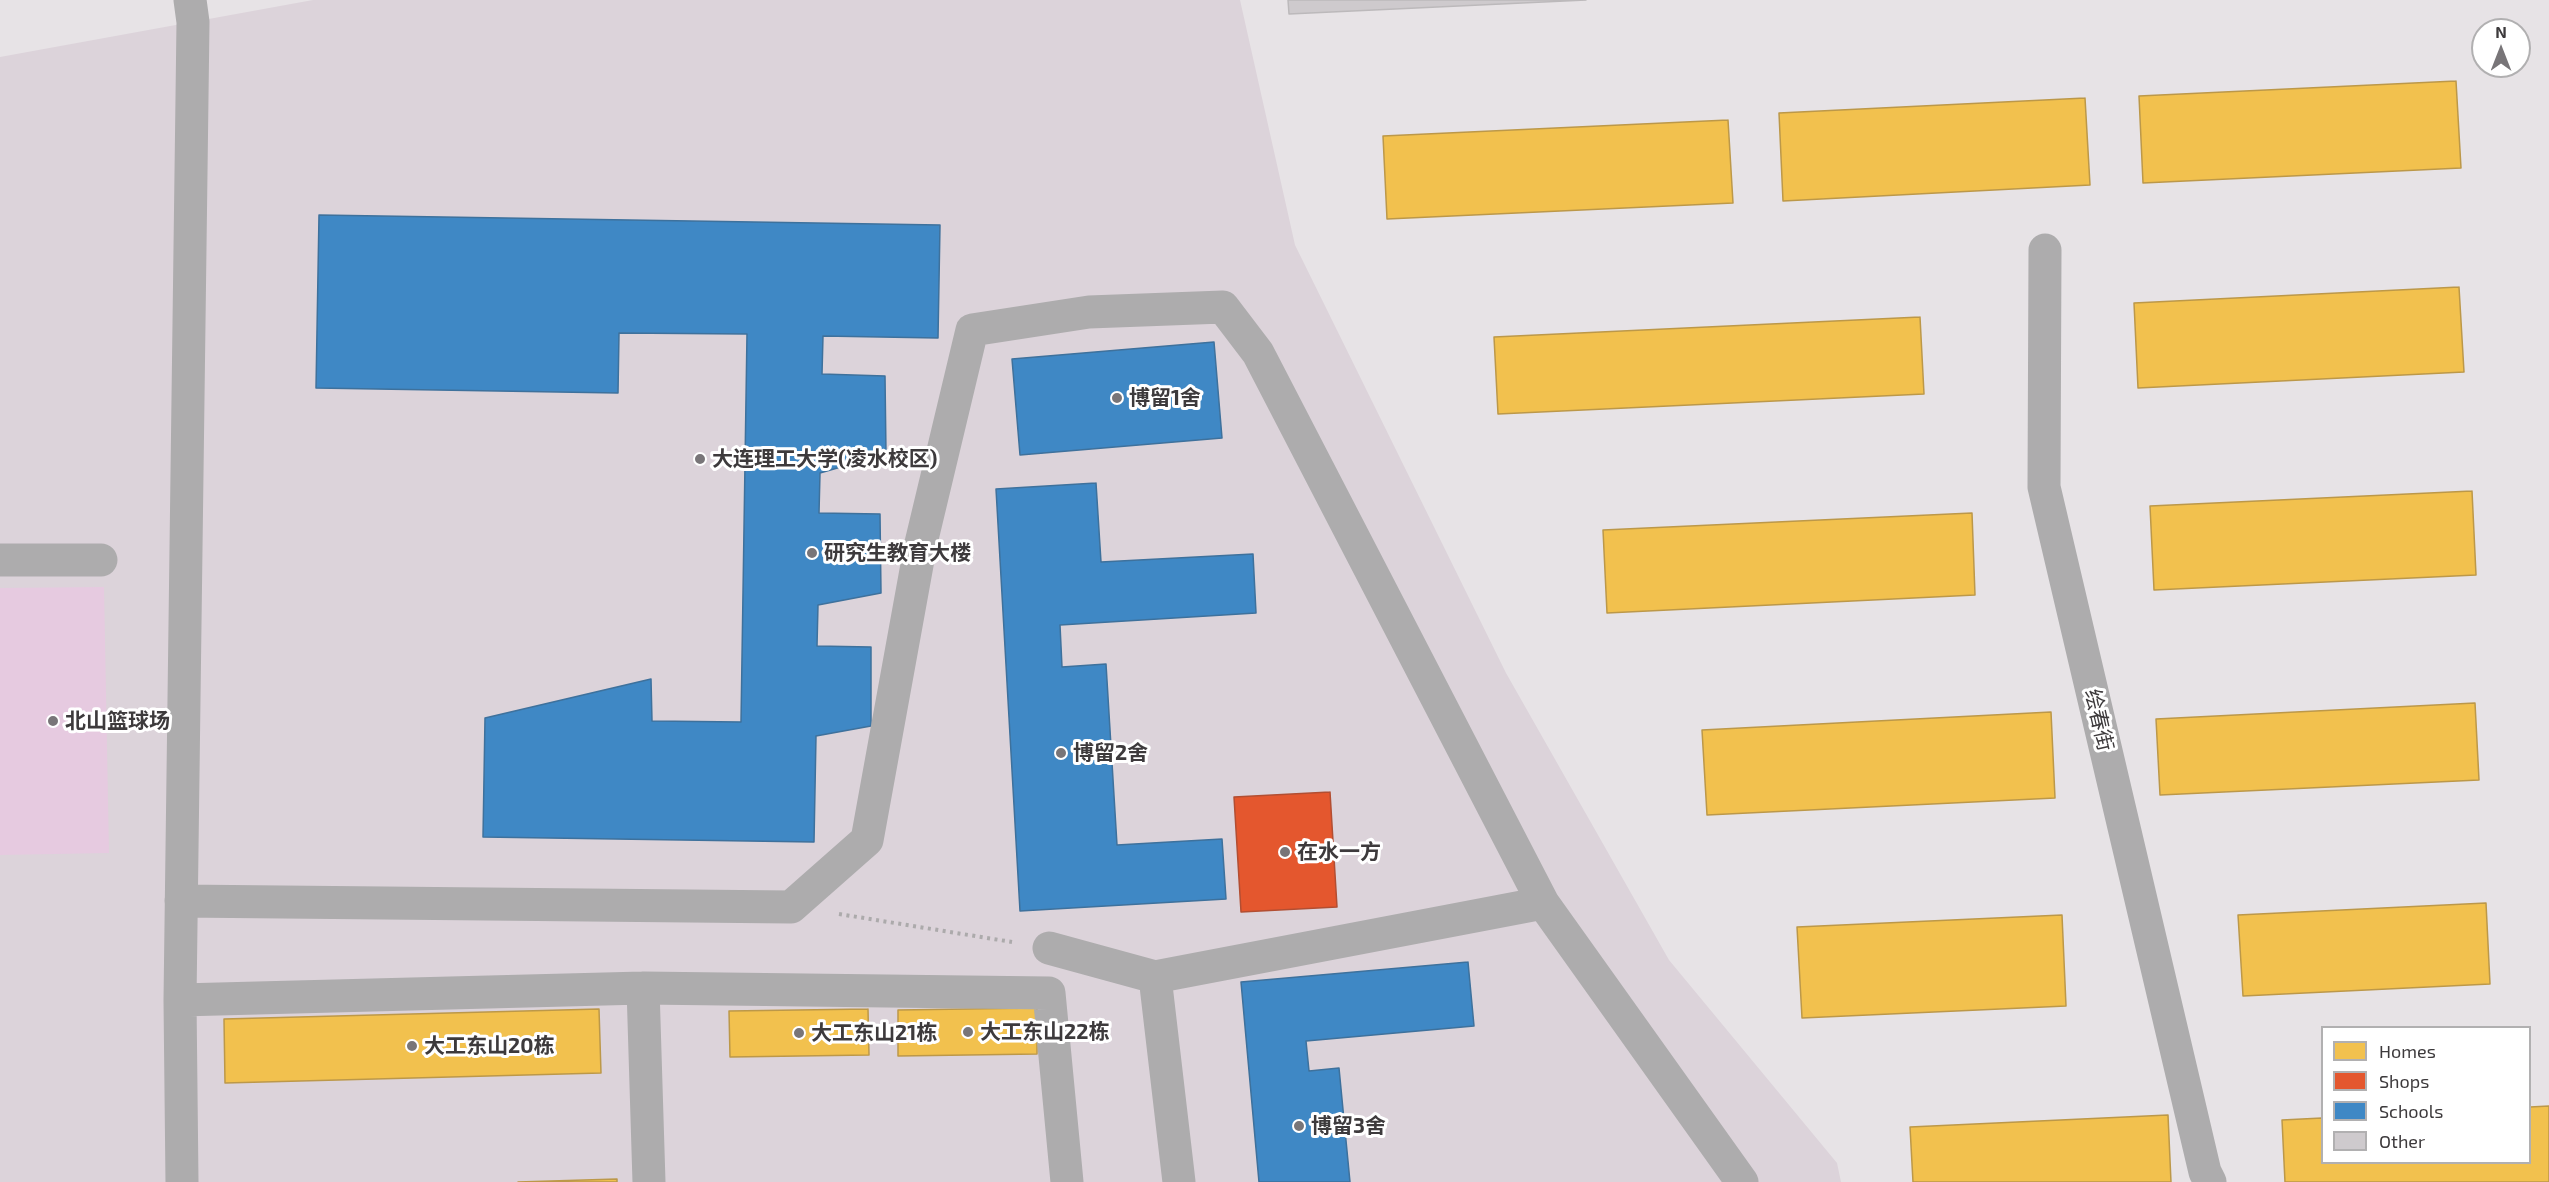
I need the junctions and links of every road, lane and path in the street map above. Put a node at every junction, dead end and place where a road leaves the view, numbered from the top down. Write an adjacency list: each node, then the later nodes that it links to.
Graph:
1 (190, 0): 5 (street)
2 (2045, 250): 17 (street, 绘春街)
3 (0, 560): 4 (street)
4 (101, 560)
5 (182, 901): 7 (street); 11 (street)
6 (1543, 903): 7 (street); 9 (street); 16 (street)
7 (791, 907): 8 (path)
8 (1049, 948): 9 (street)
9 (1155, 977): 15 (street)
10 (643, 988): 11 (street); 13 (street); 14 (street)
11 (180, 1000): 12 (street)
12 (182, 1182)
13 (649, 1182)
14 (1067, 1182)
15 (1179, 1182)
16 (1742, 1182)
17 (2210, 1182)

